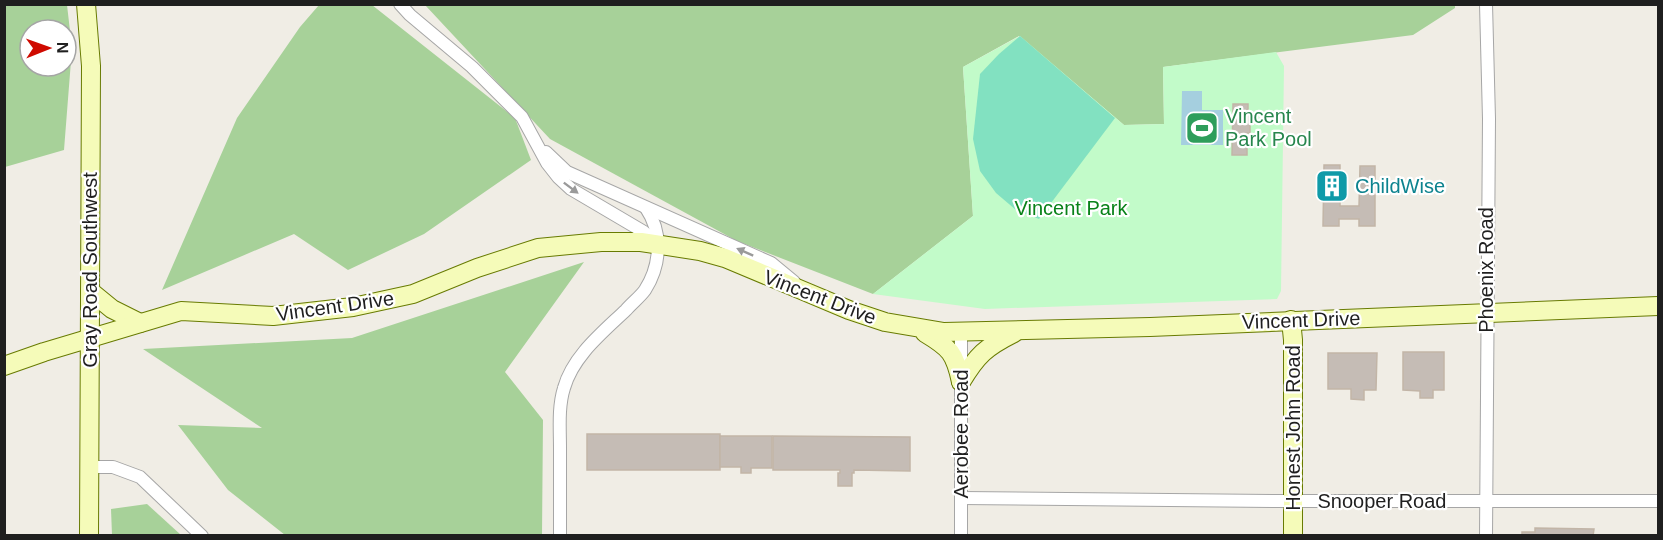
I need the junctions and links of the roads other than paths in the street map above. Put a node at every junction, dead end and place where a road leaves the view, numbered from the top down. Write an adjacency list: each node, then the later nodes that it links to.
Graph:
1 (86, 4): 7 (street, Gray Road Southwest)
2 (400, 4): 4 (street)
3 (1486, 4): 10 (street, Phoenix Road)
4 (536, 143): 5 (street); 6 (street, one-way to 6)
5 (646, 208): 6 (street); 8 (street, one-way to 5)
6 (658, 244): 8 (street, Vincent Drive); 12 (street, Vincent Drive); 26 (street)
7 (90, 291): 12 (street); 16 (street, Gray Road Southwest)
8 (811, 295): 13 (street, Vincent Drive)
9 (1659, 306): 10 (street, Vincent Drive)
10 (1486, 313): 11 (street, Vincent Drive); 22 (street, Phoenix Road)
11 (1291, 320): 14 (street, Vincent Drive); 21 (street, Honest John Road)
12 (140, 323): 16 (street, Vincent Drive)
13 (919, 329): 15 (street, Vincent Drive); 18 (street)
14 (1019, 331): 15 (street, Vincent Drive); 18 (street)
15 (961, 332): 18 (street, Aerobee Road)
16 (90, 339): 17 (street, Vincent Drive); 19 (street, Gray Road Southwest)
17 (4, 366)
18 (961, 381): 20 (street, Aerobee Road)
19 (90, 466): 24 (street, Gray Road Southwest); 25 (street)
20 (961, 498): 21 (street, Snooper Road); 27 (street, Aerobee Road)
21 (1294, 501): 22 (street, Snooper Road); 28 (street, Honest John Road)
22 (1486, 501): 23 (street, Snooper Road); 29 (street, Phoenix Road)
23 (1659, 501)
24 (89, 536)
25 (201, 536)
26 (560, 536)
27 (961, 536)
28 (1293, 536)
29 (1486, 536)

